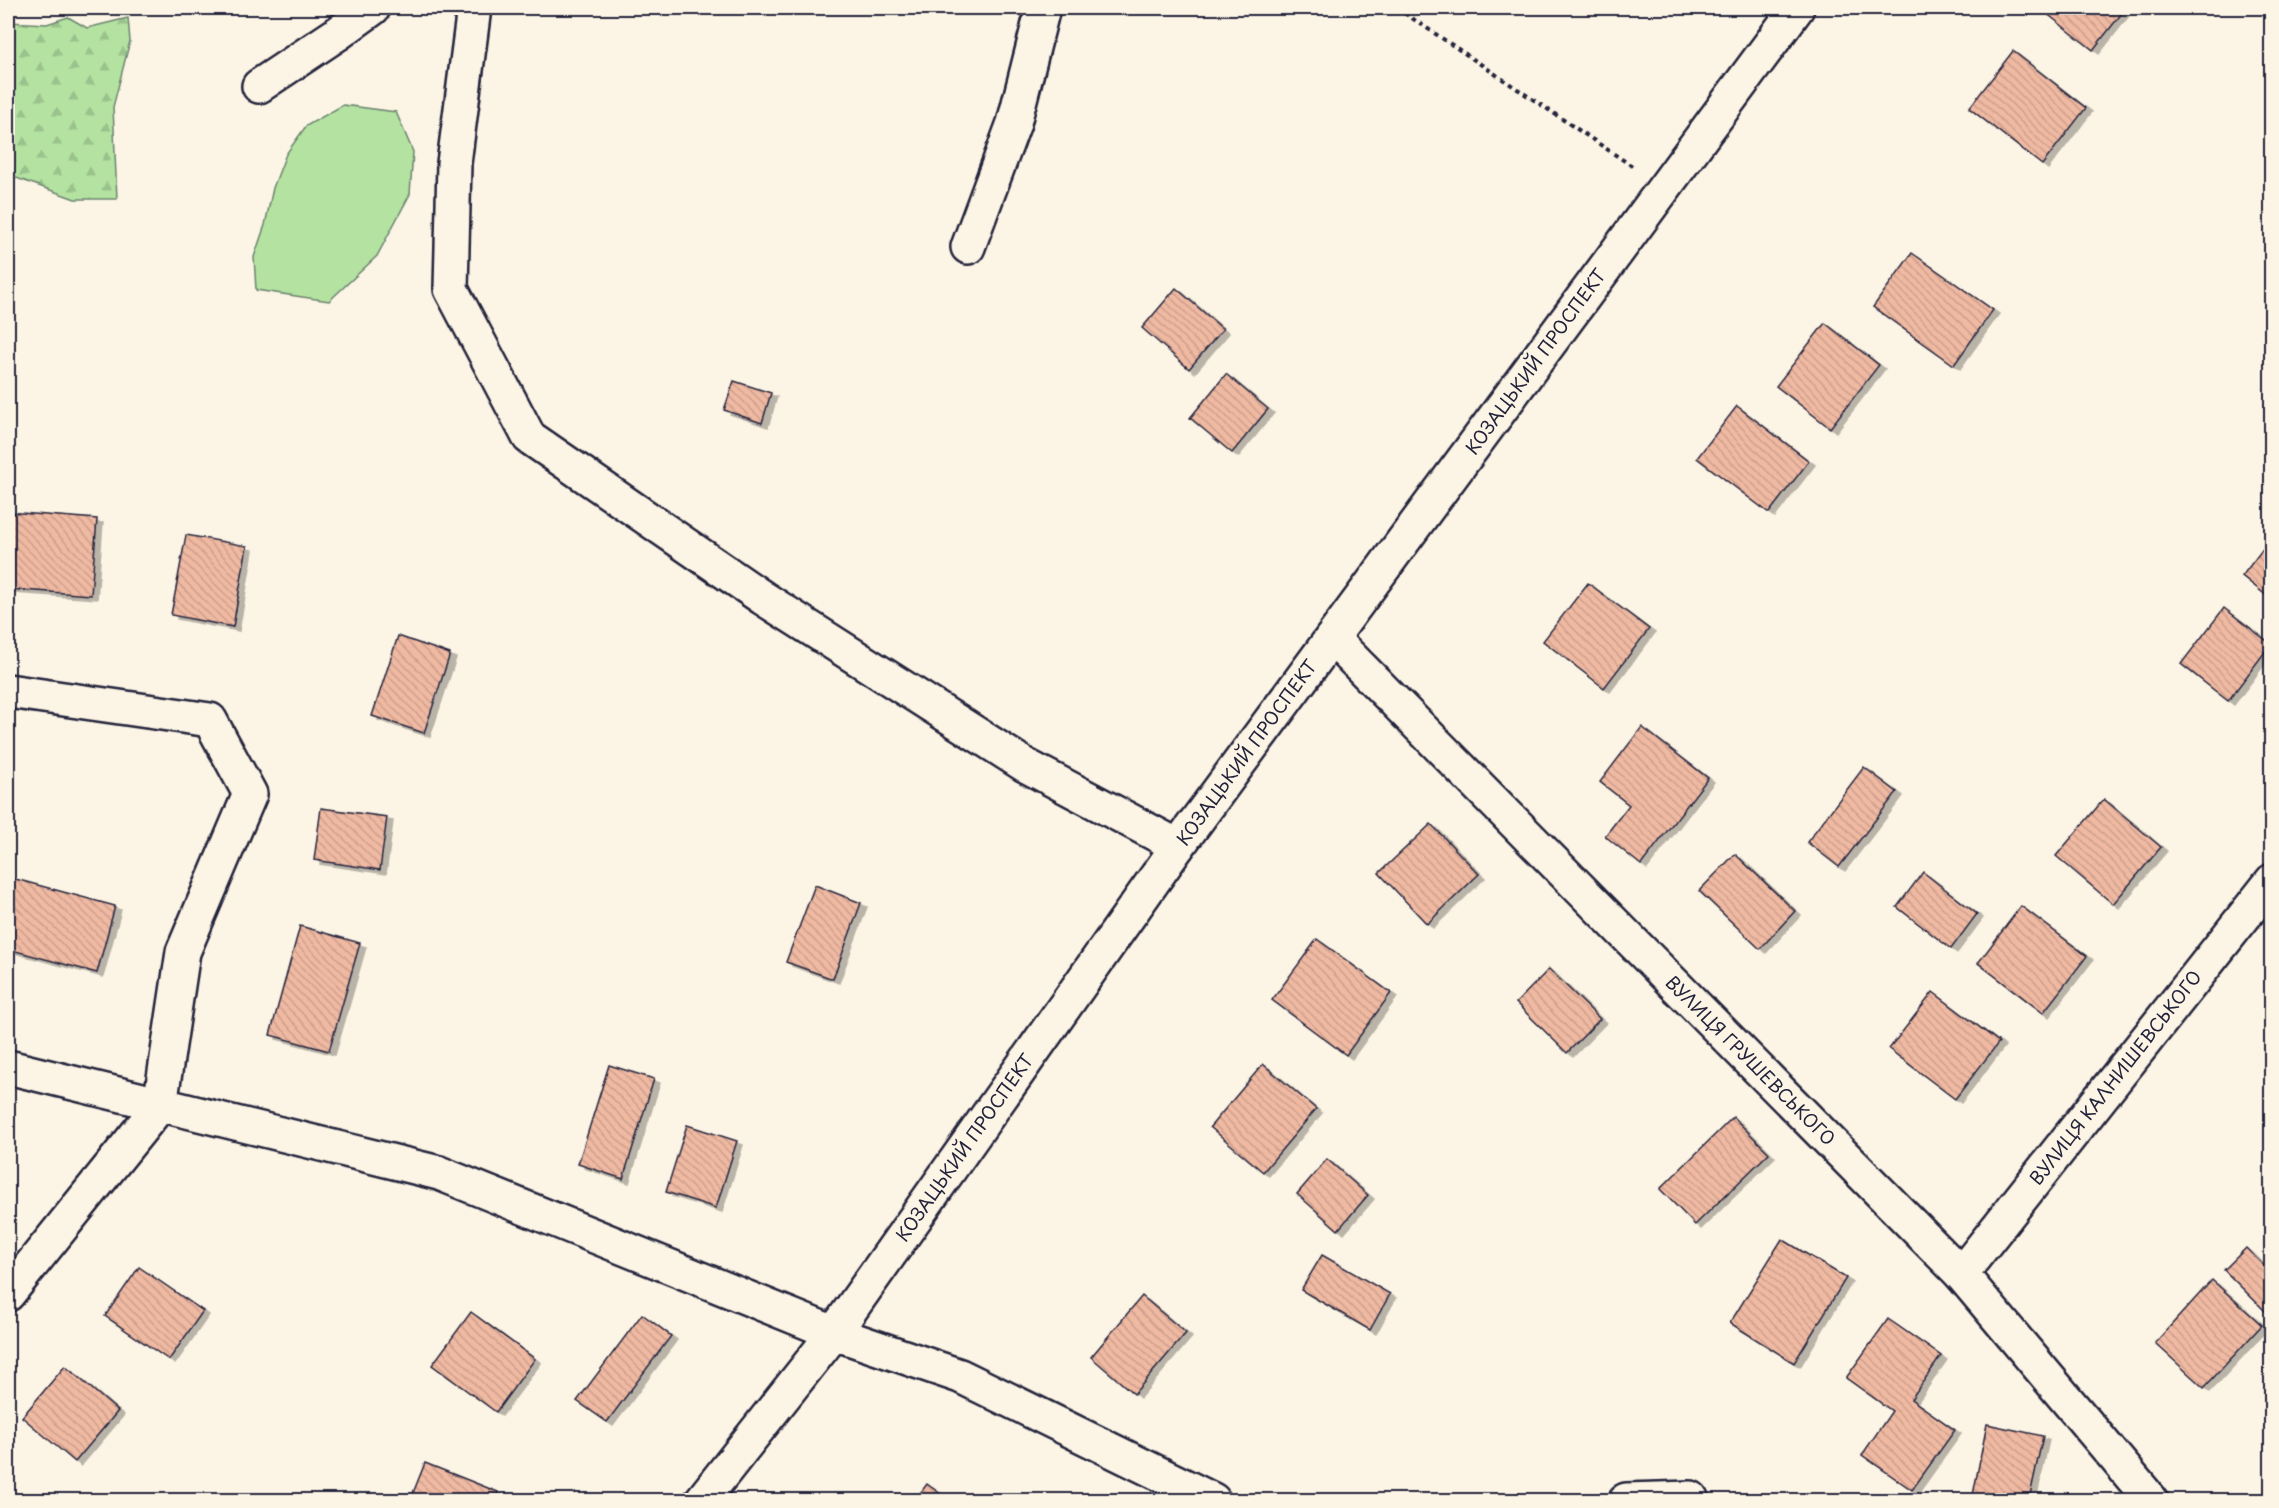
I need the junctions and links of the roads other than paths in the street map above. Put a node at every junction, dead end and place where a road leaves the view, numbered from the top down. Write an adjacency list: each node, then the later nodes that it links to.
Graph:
1 (373, 8): 5 (street)
2 (474, 8): 9 (street)
3 (1043, 8): 6 (street)
4 (1797, 8): 7 (street, КОЗАЦЬКИЙ ПРОСПЕКТ)
5 (259, 86)
6 (968, 247)
7 (1332, 638): 9 (street, КОЗАЦЬКИЙ ПРОСПЕКТ); 13 (street, ВУЛИЦЯ ГРУШЕВСЬКОГО)
8 (8, 691): 12 (street)
9 (1178, 846): 15 (street, КОЗАЦЬКИЙ ПРОСПЕКТ)
10 (2271, 881): 13 (street, ВУЛИЦЯ КАЛНИШЕВСЬКОГО)
11 (8, 1067): 12 (street)
12 (160, 1105): 14 (street); 15 (street)
13 (1961, 1274): 20 (street, ВУЛИЦЯ ГРУШЕВСЬКОГО)
14 (8, 1294)
15 (834, 1333): 17 (street, КОЗАЦЬКИЙ ПРОСПЕКТ); 18 (street)
16 (1691, 1498): 19 (street)
17 (702, 1500)
18 (1214, 1500)
19 (1626, 1500)
20 (2151, 1500)

